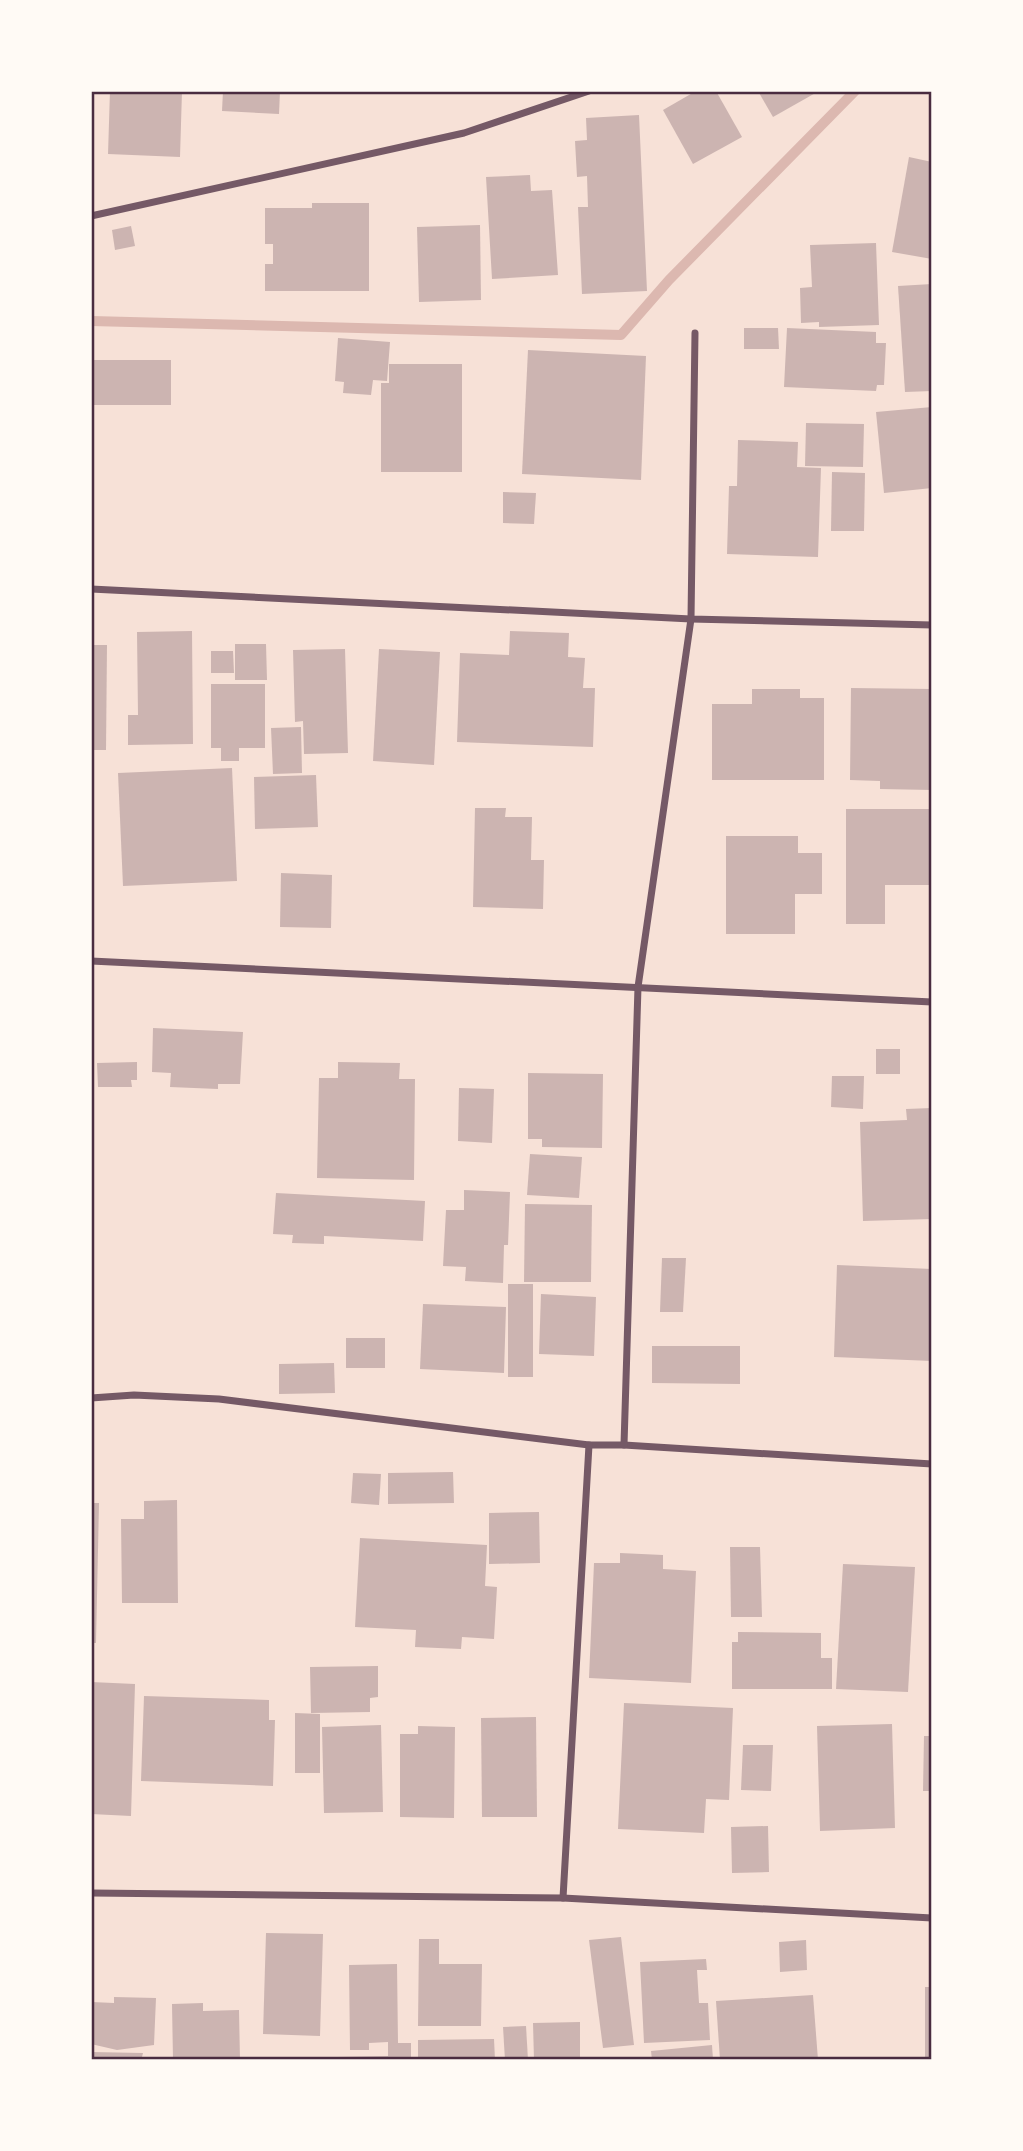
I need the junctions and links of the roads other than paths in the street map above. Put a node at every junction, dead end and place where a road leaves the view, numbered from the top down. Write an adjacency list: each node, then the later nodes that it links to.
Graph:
1 (589, 91): 2 (street)
2 (91, 216)
3 (695, 333): 5 (street)
4 (91, 589): 5 (street)
5 (691, 619): 6 (street); 8 (street)
6 (932, 625)
7 (91, 961): 8 (street)
8 (638, 987): 9 (street); 12 (street)
9 (932, 1002)
10 (91, 1398): 11 (street)
11 (589, 1445): 12 (street); 15 (street)
12 (624, 1445): 13 (street)
13 (932, 1464)
14 (91, 1893): 15 (street)
15 (563, 1898): 16 (street)
16 (932, 1918)

